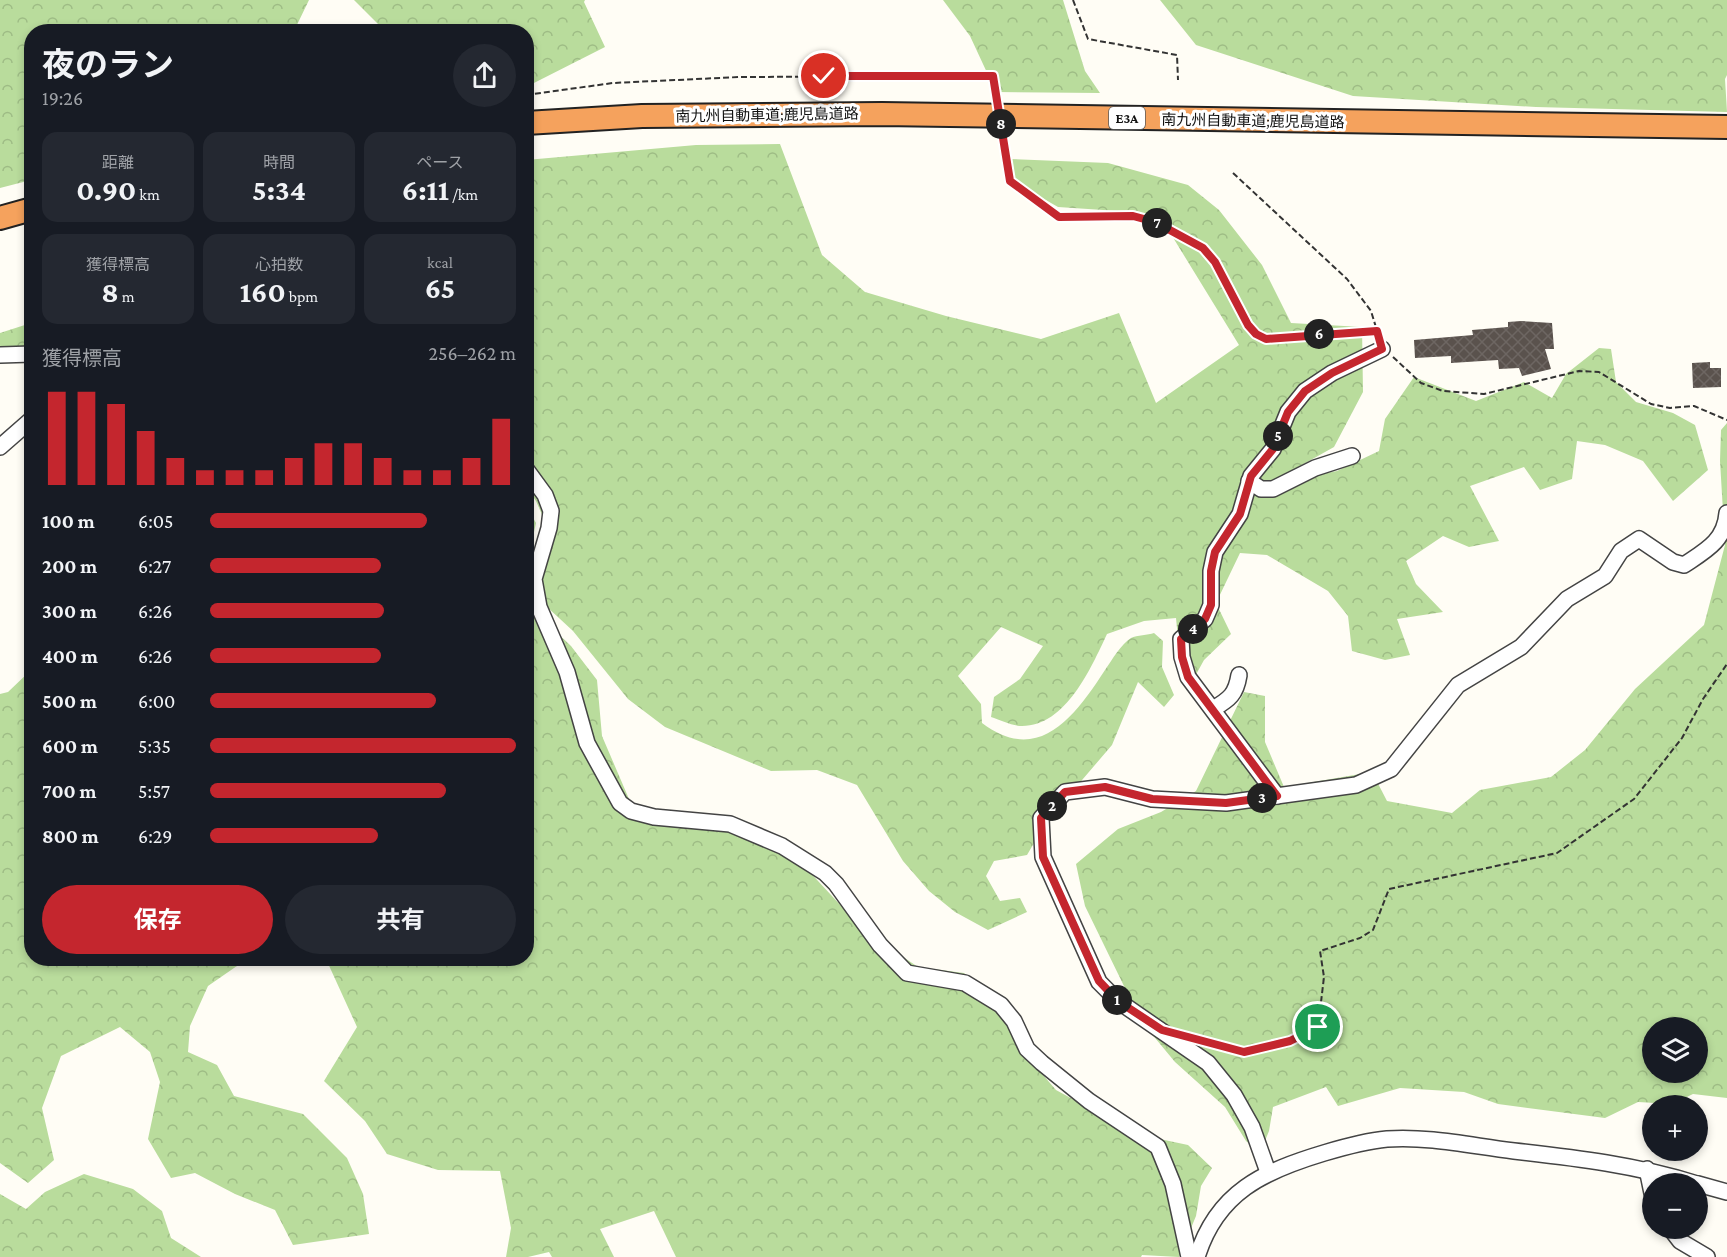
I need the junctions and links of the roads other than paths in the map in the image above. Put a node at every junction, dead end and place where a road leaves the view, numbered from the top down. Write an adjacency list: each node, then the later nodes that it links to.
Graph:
1 (534, 123): 2 (highway, 南九州自動車道;鹿児島道路 / E3A)
2 (1727, 127)
3 (24, 211): 4 (highway)
4 (0, 218)
5 (1382, 349): 12 (street)
6 (24, 354): 7 (street)
7 (0, 355)
8 (24, 426): 9 (street)
9 (0, 447)
10 (1352, 456): 12 (street)
11 (534, 480): 15 (street)
12 (1249, 481): 17 (street)
13 (1727, 513): 18 (street)
14 (534, 579): 26 (street)
15 (534, 579)
16 (1239, 675): 17 (street)
17 (1213, 709): 18 (street)
18 (1277, 796): 20 (street)
19 (1647, 1169): 20 (street); 21 (street); 22 (street)
20 (1268, 1172): 27 (street)
21 (1648, 1173)
22 (1661, 1173)
23 (1708, 1187): 24 (street)
24 (1727, 1192)
25 (1678, 1239): 28 (street)
26 (1189, 1257)
27 (1197, 1257)
28 (1707, 1257)

